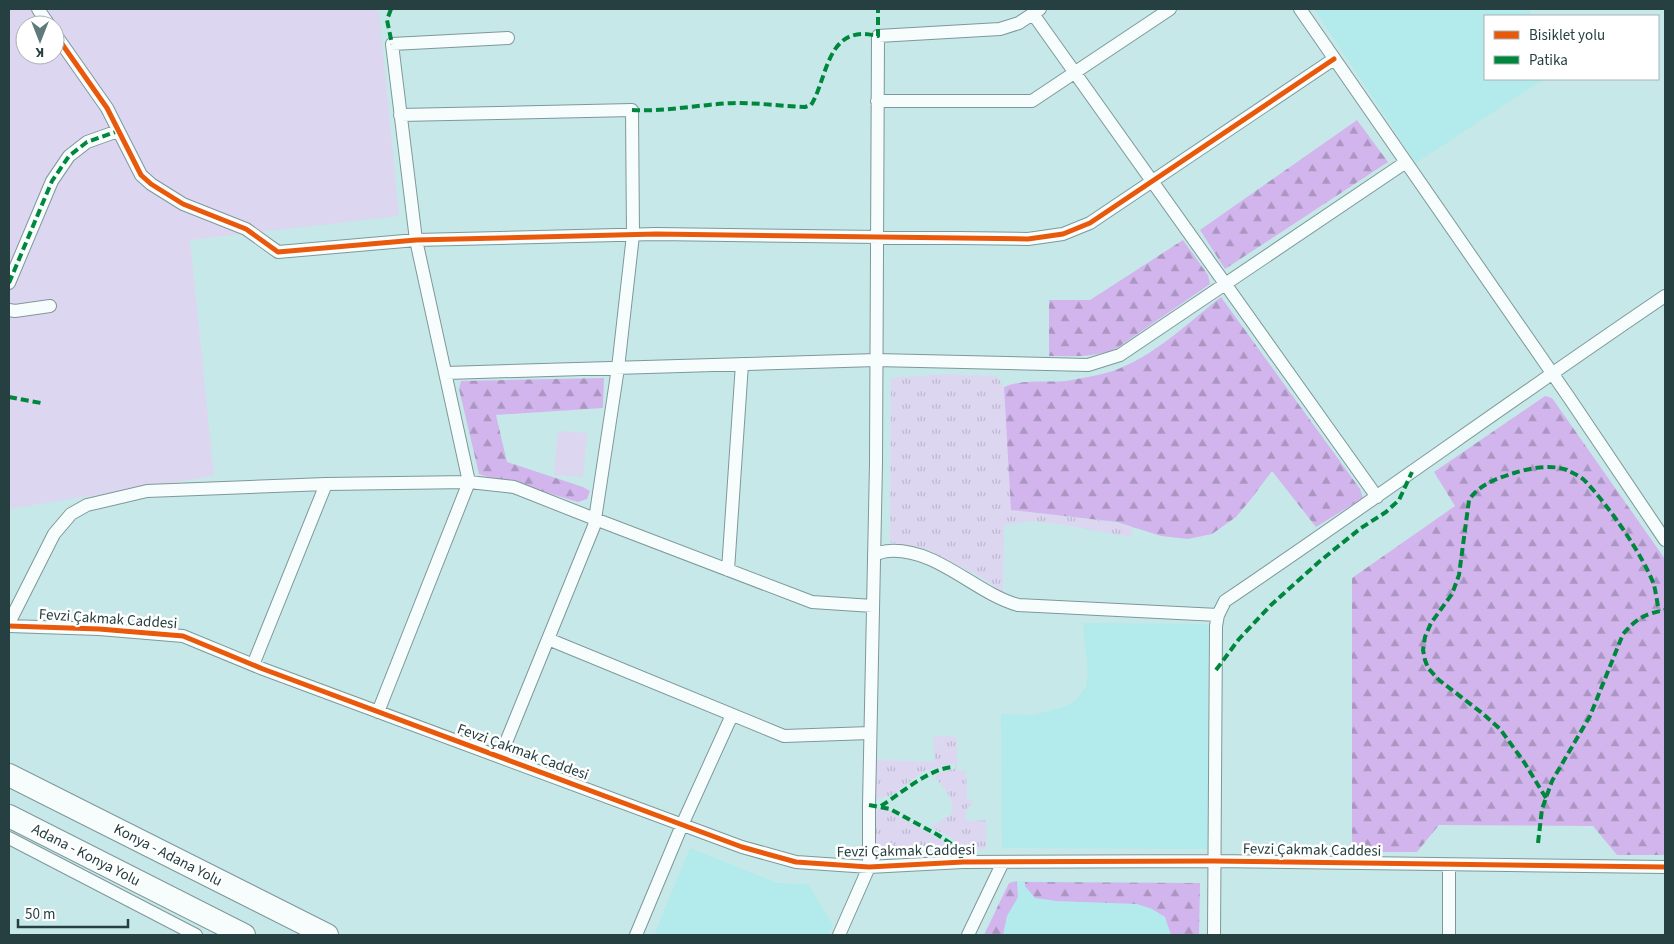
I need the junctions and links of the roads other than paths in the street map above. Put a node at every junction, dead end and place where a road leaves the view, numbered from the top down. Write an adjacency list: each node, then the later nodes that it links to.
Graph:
1 (1170, 9): 7 (street)
2 (1300, 9): 6 (street)
3 (1036, 11): 7 (street); 8 (street)
4 (508, 38): 9 (street)
5 (65, 48): 10 (street)
6 (1334, 59): 11 (street); 12 (street)
7 (1075, 72): 8 (street); 12 (street)
8 (877, 101): 14 (street)
9 (400, 115): 13 (street); 15 (street)
10 (118, 131): 15 (street); 16 (street)
11 (1406, 162): 17 (street); 24 (street)
12 (1153, 182): 14 (street); 17 (street)
13 (633, 235): 14 (street); 15 (street); 23 (street)
14 (877, 238): 21 (street)
15 (416, 240): 25 (street)
16 (9, 283)
17 (1225, 284): 21 (street); 28 (street)
18 (1665, 296): 24 (street)
19 (50, 306): 20 (street)
20 (9, 310)
21 (876, 360): 22 (street); 31 (street)
22 (742, 364): 23 (street); 32 (street)
23 (618, 368): 25 (street); 29 (street)
24 (1552, 372): 28 (street); 30 (street)
25 (446, 373): 26 (street)
26 (469, 482): 27 (street); 29 (street); 38 (street)
27 (326, 484): 35 (street); 37 (street)
28 (1377, 497): 34 (street)
29 (595, 520): 32 (street); 36 (street)
30 (1665, 540)
31 (874, 554): 33 (street); 34 (street)
32 (728, 570): 33 (street)
33 (873, 606): 40 (street)
34 (1218, 615): 47 (street)
35 (9, 624): 37 (street, Fevzi Çakmak Caddesi)
36 (548, 640): 39 (street); 41 (street)
37 (253, 665): 38 (street, Fevzi Çakmak Caddesi)
38 (378, 712): 41 (street, Fevzi Çakmak Caddesi)
39 (732, 715): 40 (street); 44 (street)
40 (870, 733): 49 (street)
41 (500, 757): 44 (street, Fevzi Çakmak Caddesi)
42 (9, 775): 53 (highway, Konya - Adana Yolu)
43 (9, 816): 52 (highway, Adana - Konya Yolu)
44 (682, 825): 49 (street, Fevzi Çakmak Caddesi); 54 (street)
45 (9, 838): 51 (street)
46 (1003, 862): 47 (street, Fevzi Çakmak Caddesi); 49 (street, Fevzi Çakmak Caddesi); 56 (street)
47 (1213, 862): 48 (street, Fevzi Çakmak Caddesi); 57 (street)
48 (1449, 865): 50 (street, Fevzi Çakmak Caddesi); 58 (street)
49 (869, 867): 55 (street)
50 (1665, 867)
51 (196, 935)
52 (244, 935)
53 (327, 935)
54 (636, 935)
55 (839, 935)
56 (968, 935)
57 (1214, 935)
58 (1449, 935)

